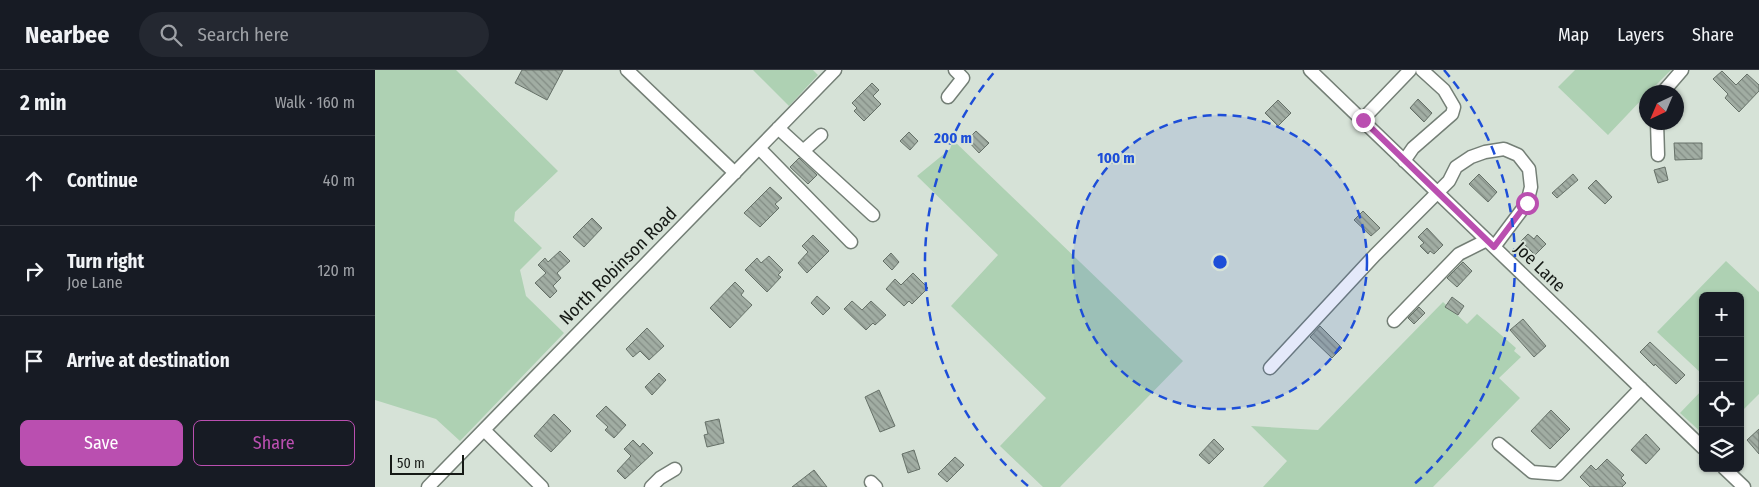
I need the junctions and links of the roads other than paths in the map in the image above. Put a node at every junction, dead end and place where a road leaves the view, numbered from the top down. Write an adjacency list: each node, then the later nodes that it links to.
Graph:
1 (627, 70): 18 (street)
2 (835, 70): 11 (street, North Robinson Road)
3 (955, 70): 9 (street)
4 (1310, 70): 10 (street, Joe Lane)
5 (1410, 70): 10 (street)
6 (1422, 70): 17 (street)
7 (1682, 70): 8 (street)
8 (1669, 85)
9 (948, 97)
10 (1363, 120): 17 (street, Joe Lane)
11 (778, 128): 14 (street, North Robinson Road); 15 (street)
12 (1657, 130): 16 (street)
13 (821, 135): 15 (street)
14 (759, 148): 18 (street, North Robinson Road); 21 (street)
15 (803, 151): 20 (street)
16 (1658, 155)
17 (1404, 161): 19 (street, Joe Lane)
18 (735, 173): 26 (street, North Robinson Road)
19 (1437, 192): 22 (street, Joe Lane); 22 (street); 24 (street)
20 (873, 215)
21 (851, 242)
22 (1491, 244): 23 (street); 25 (street, Joe Lane)
23 (1394, 321)
24 (1270, 368)
25 (1641, 388): 27 (street); 28 (street, Joe Lane)
26 (484, 430): 31 (street, North Robinson Road); 32 (street)
27 (1499, 444)
28 (1699, 444)
29 (675, 469): 33 (street)
30 (1728, 472): 34 (street)
31 (428, 487)
32 (542, 487)
33 (651, 487)
34 (1743, 487)

